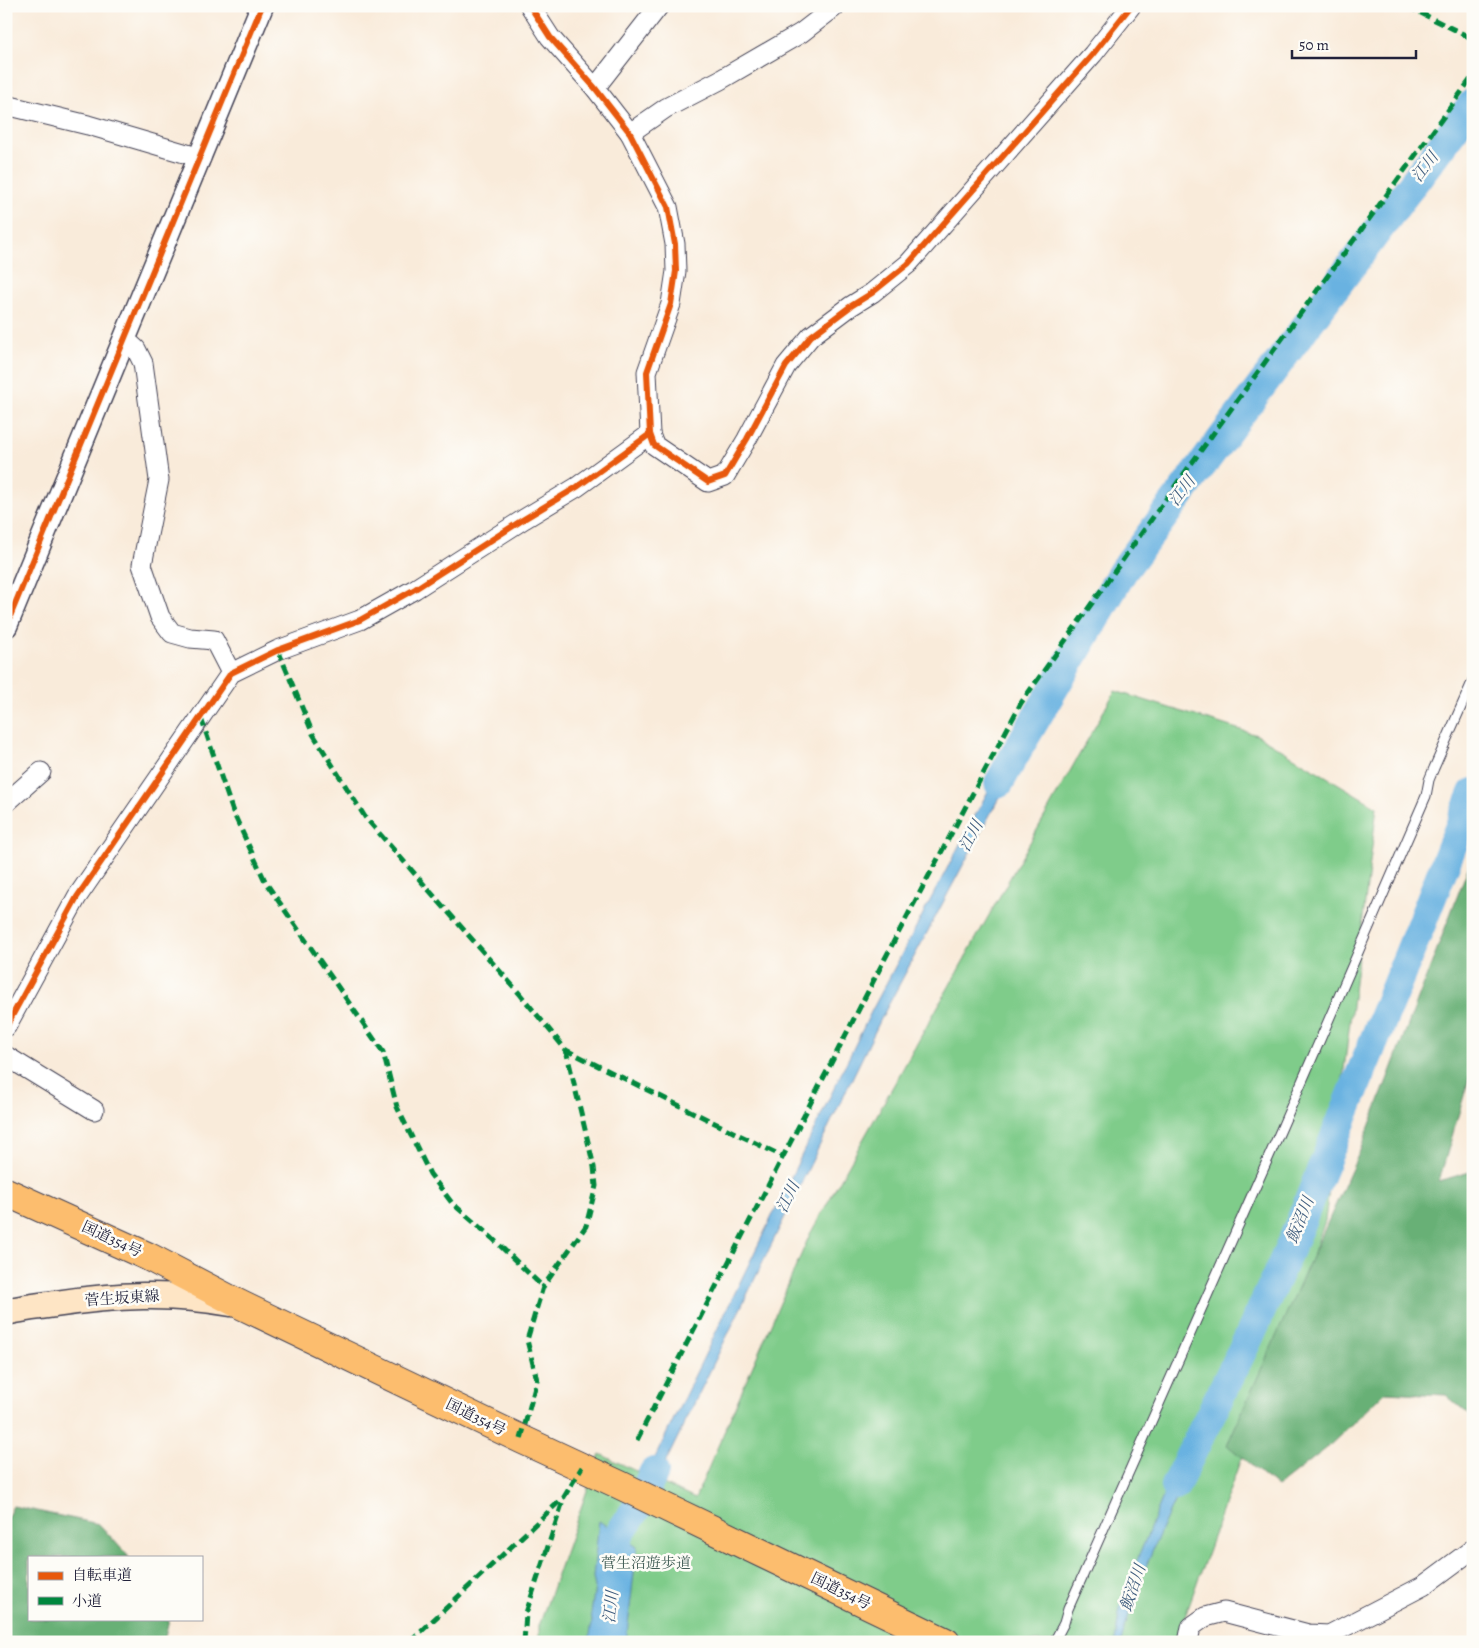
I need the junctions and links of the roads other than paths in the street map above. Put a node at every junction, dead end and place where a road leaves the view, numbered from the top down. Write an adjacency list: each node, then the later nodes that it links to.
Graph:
1 (262, 6): 9 (street)
2 (530, 6): 6 (street)
3 (659, 6): 6 (street)
4 (836, 6): 8 (street)
5 (1131, 6): 11 (street)
6 (595, 88): 8 (street)
7 (6, 105): 9 (street)
8 (630, 133): 11 (street)
9 (201, 158): 10 (street)
10 (125, 339): 12 (street); 13 (street)
11 (650, 434): 13 (street)
12 (6, 626)
13 (231, 672): 17 (street)
14 (1473, 680): 25 (lane)
15 (41, 772): 16 (street)
16 (6, 803)
17 (6, 1027)
18 (6, 1056): 19 (street)
19 (94, 1110)
20 (6, 1192): 21 (highway, 国道354号)
21 (239, 1304): 22 (main road, 菅生坂東線); 24 (highway, 国道354号)
22 (6, 1312)
23 (1473, 1550): 26 (street)
24 (946, 1642)
25 (1054, 1642)
26 (1188, 1642)

